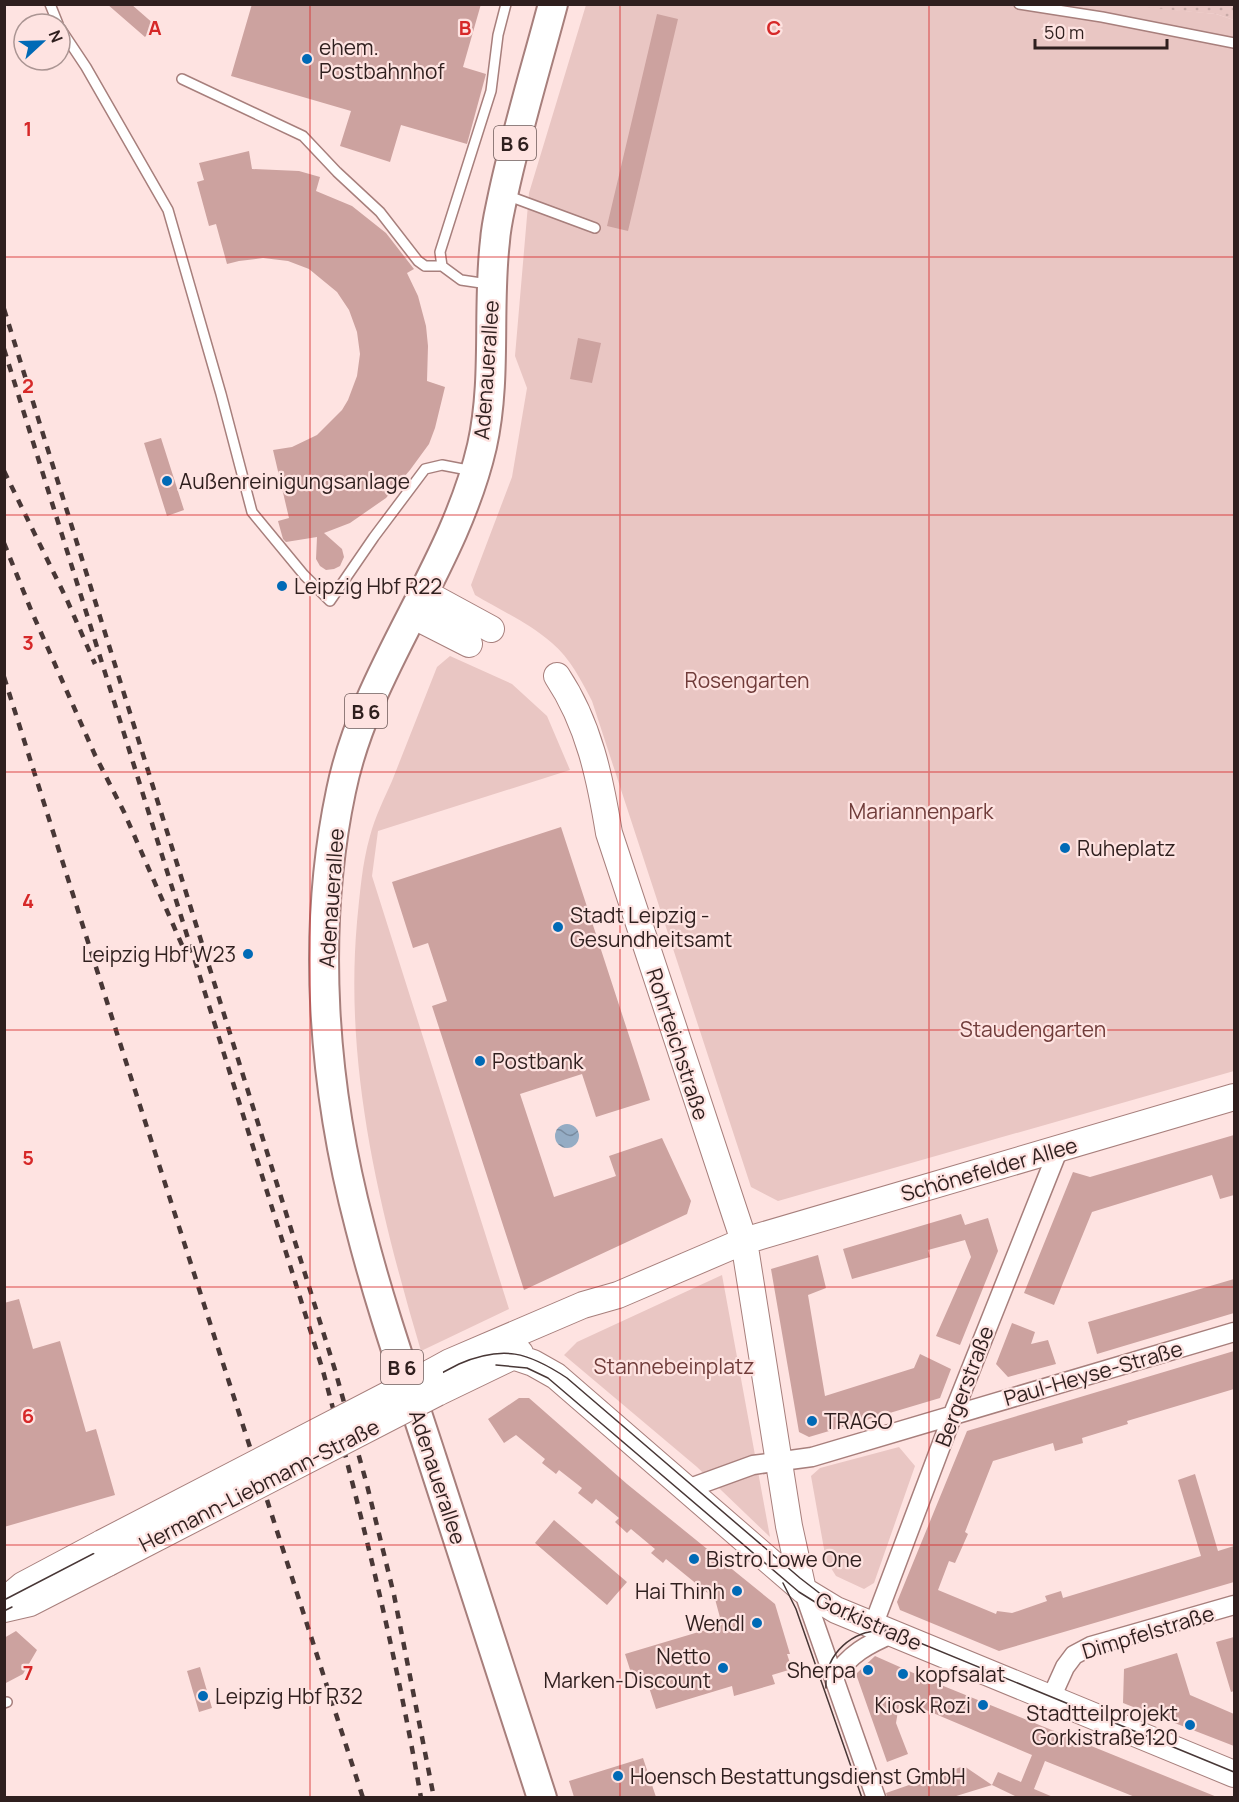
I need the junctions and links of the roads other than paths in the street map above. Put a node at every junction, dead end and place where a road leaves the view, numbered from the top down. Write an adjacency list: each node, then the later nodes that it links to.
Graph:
1 (506, 4): 9 (lane)
2 (553, 4): 7 (main road, Adenauerallee / B 6)
3 (1019, 4): 4 (lane)
4 (1234, 42)
5 (72, 46): 11 (lane)
6 (182, 79): 9 (lane)
7 (504, 194): 8 (lane); 10 (main road, Adenauerallee / B 6)
8 (595, 228)
9 (442, 267): 10 (lane)
10 (491, 285): 11 (main road, Adenauerallee / B 6)
11 (475, 471): 12 (main road, Adenauerallee / B 6)
12 (417, 604): 13 (main road); 14 (main road); 31 (main road, Adenauerallee / B 6)
13 (491, 629)
14 (469, 644)
15 (557, 676): 18 (main road, Rohrteichstraße)
16 (1234, 1097): 17 (main road, Schönefelder Allee)
17 (1059, 1148): 18 (main road, Schönefelder Allee); 21 (street, Bergerstraße)
18 (744, 1241): 20 (main road); 22 (main road)
19 (1234, 1332): 21 (street, Paul-Heyse-Straße)
20 (516, 1352): 23 (main road); 26 (main road, Hermann-Liebmann-Straße, bridge)
21 (953, 1414): 22 (street, Paul-Heyse-Straße); 27 (street, Bergerstraße)
22 (779, 1463): 23 (street); 24 (main road)
23 (687, 1489): 24 (main road)
24 (803, 1590): 27 (main road, Gorkistraße); 28 (street)
25 (1234, 1605): 29 (street, Dimpfelstraße)
26 (7, 1606)
27 (884, 1630): 28 (street); 29 (main road, Gorkistraße)
28 (834, 1678): 32 (street)
29 (1051, 1698): 30 (main road, Gorkistraße)
30 (1234, 1774)
31 (542, 1797)
32 (876, 1797)

